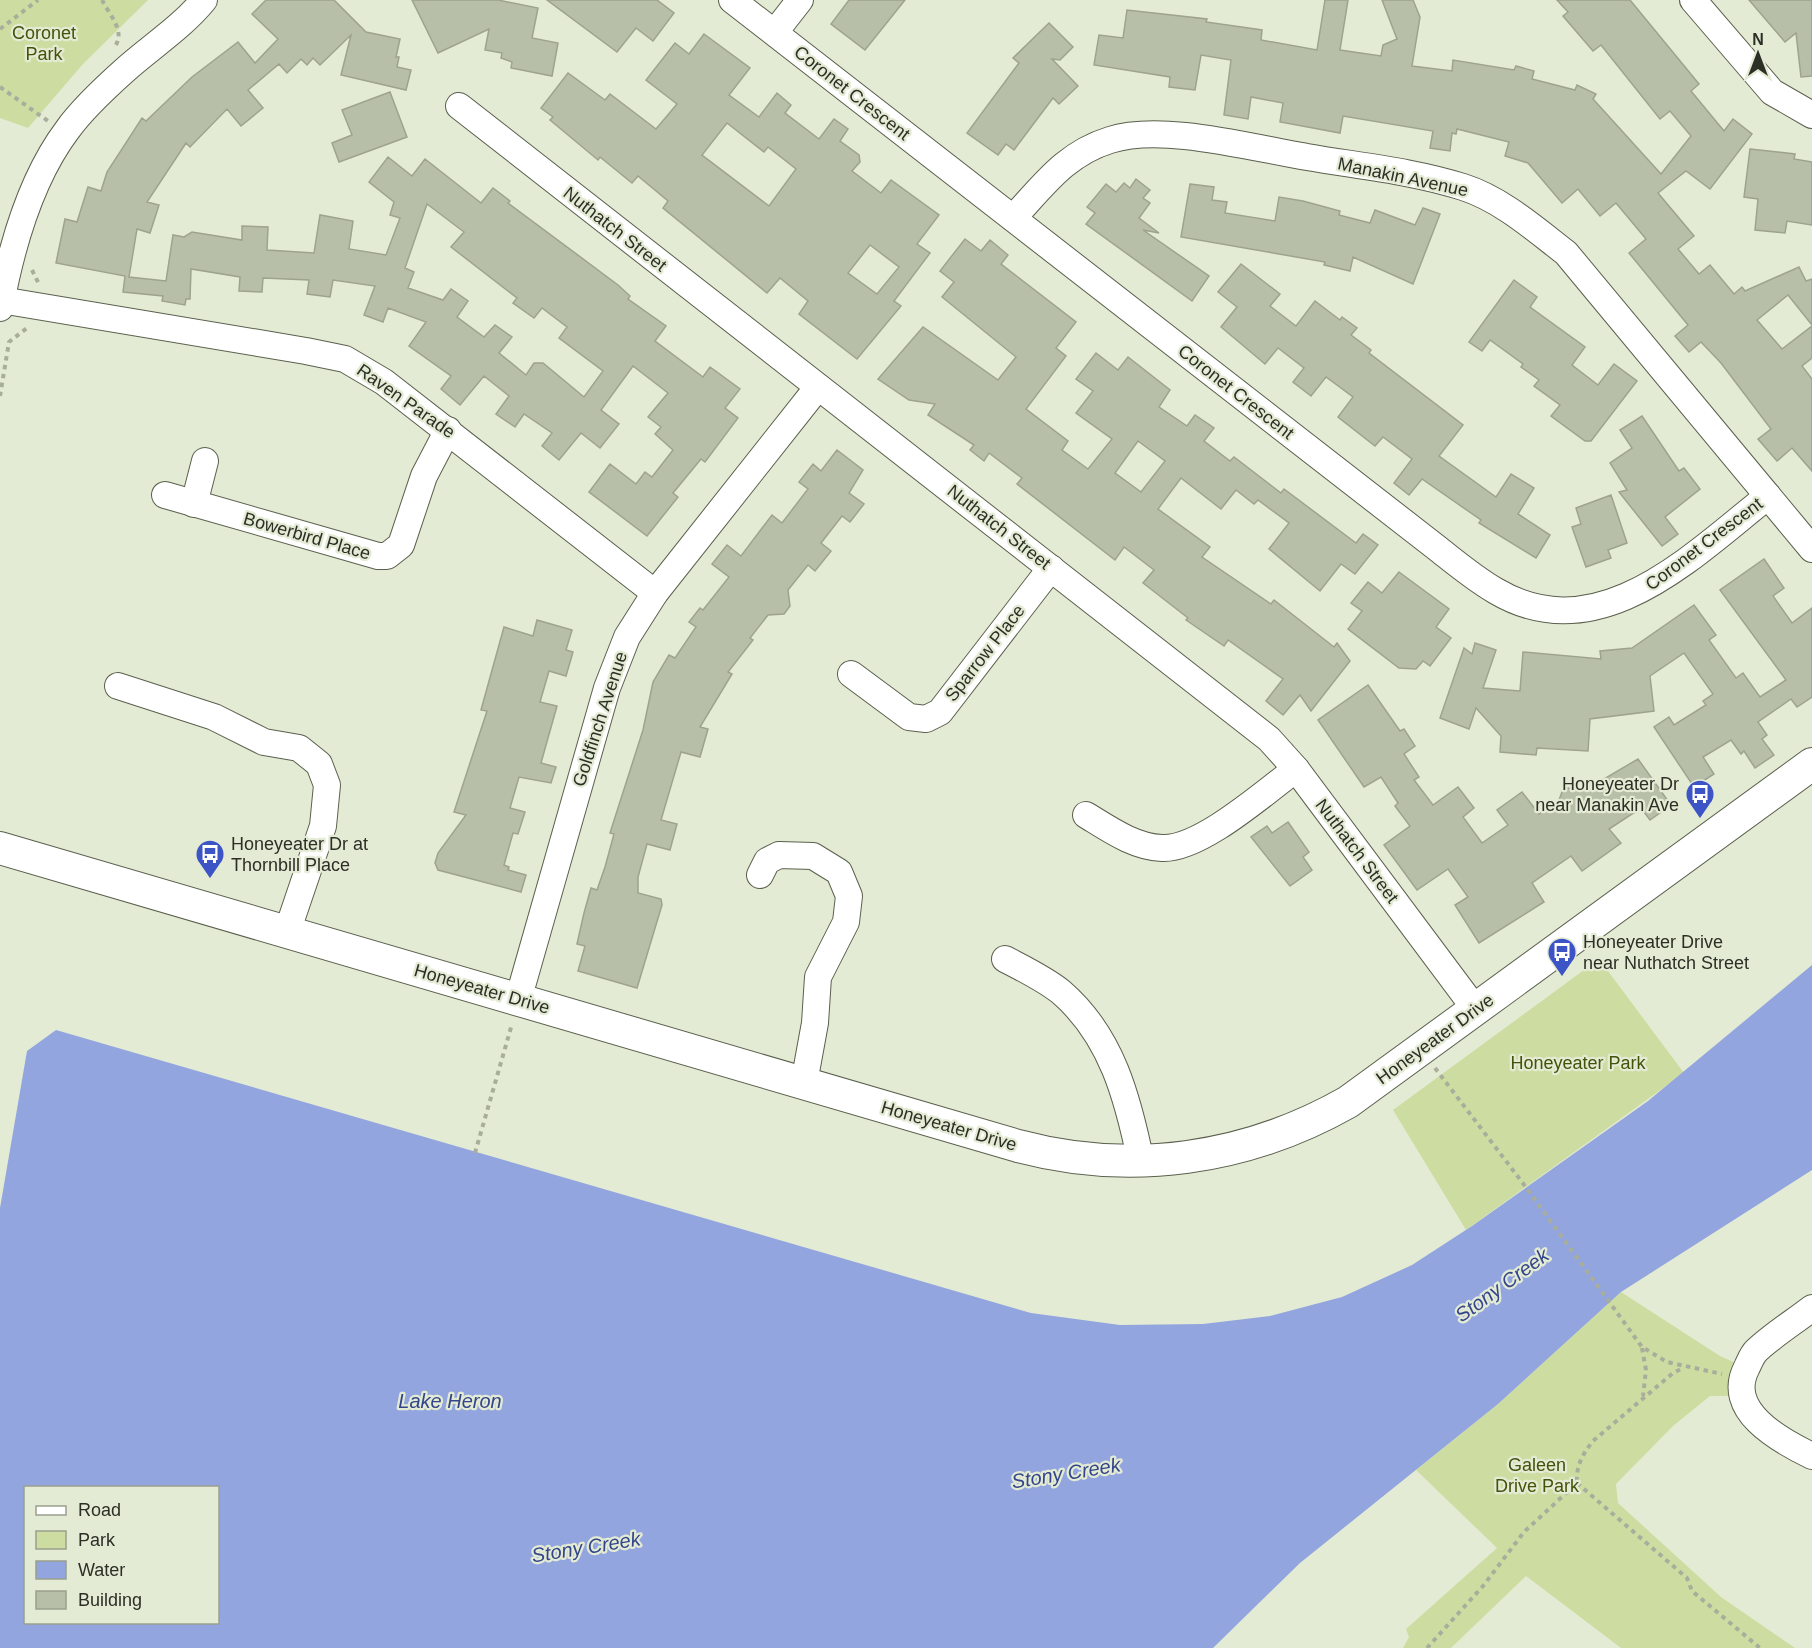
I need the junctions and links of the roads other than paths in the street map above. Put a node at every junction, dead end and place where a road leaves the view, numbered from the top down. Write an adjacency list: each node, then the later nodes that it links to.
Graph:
1 (204, 0): 9 (street)
2 (732, 0): 5 (street, Coronet Crescent)
3 (800, 0): 5 (street)
4 (1693, 0): 7 (street)
5 (775, 32): 8 (street, Coronet Crescent)
6 (459, 106): 10 (street, Nuthatch Street)
7 (1812, 115)
8 (1013, 218): 14 (street, Coronet Crescent); 14 (street, Manakin Avenue)
9 (1, 304): 11 (street, Raven Parade)
10 (818, 387): 17 (street, Nuthatch Street); 18 (street, Goldfinch Avenue)
11 (448, 430): 15 (street, Bowerbird Place); 18 (street, Raven Parade)
12 (205, 461): 15 (street)
13 (165, 495): 15 (street, Bowerbird Place)
14 (1768, 496): 16 (street, Manakin Avenue)
15 (194, 504)
16 (1812, 549)
17 (1051, 568): 19 (street, Sparrow Place); 22 (street, Nuthatch Street)
18 (655, 593): 28 (street, Goldfinch Avenue)
19 (851, 674)
20 (118, 686): 26 (street)
21 (1812, 764): 29 (street, Honeyeater Drive)
22 (1296, 769): 23 (street); 29 (street, Nuthatch Street)
23 (1086, 815)
24 (0, 848): 26 (street, Honeyeater Drive)
25 (760, 875): 30 (street)
26 (287, 932): 28 (street, Honeyeater Drive)
27 (1005, 959): 31 (street)
28 (518, 1000): 30 (street, Honeyeater Drive)
29 (1476, 1010): 31 (street, Honeyeater Drive)
30 (804, 1083): 31 (street, Honeyeater Drive)
31 (1141, 1161)
32 (1812, 1308): 33 (street)
33 (1812, 1456)

